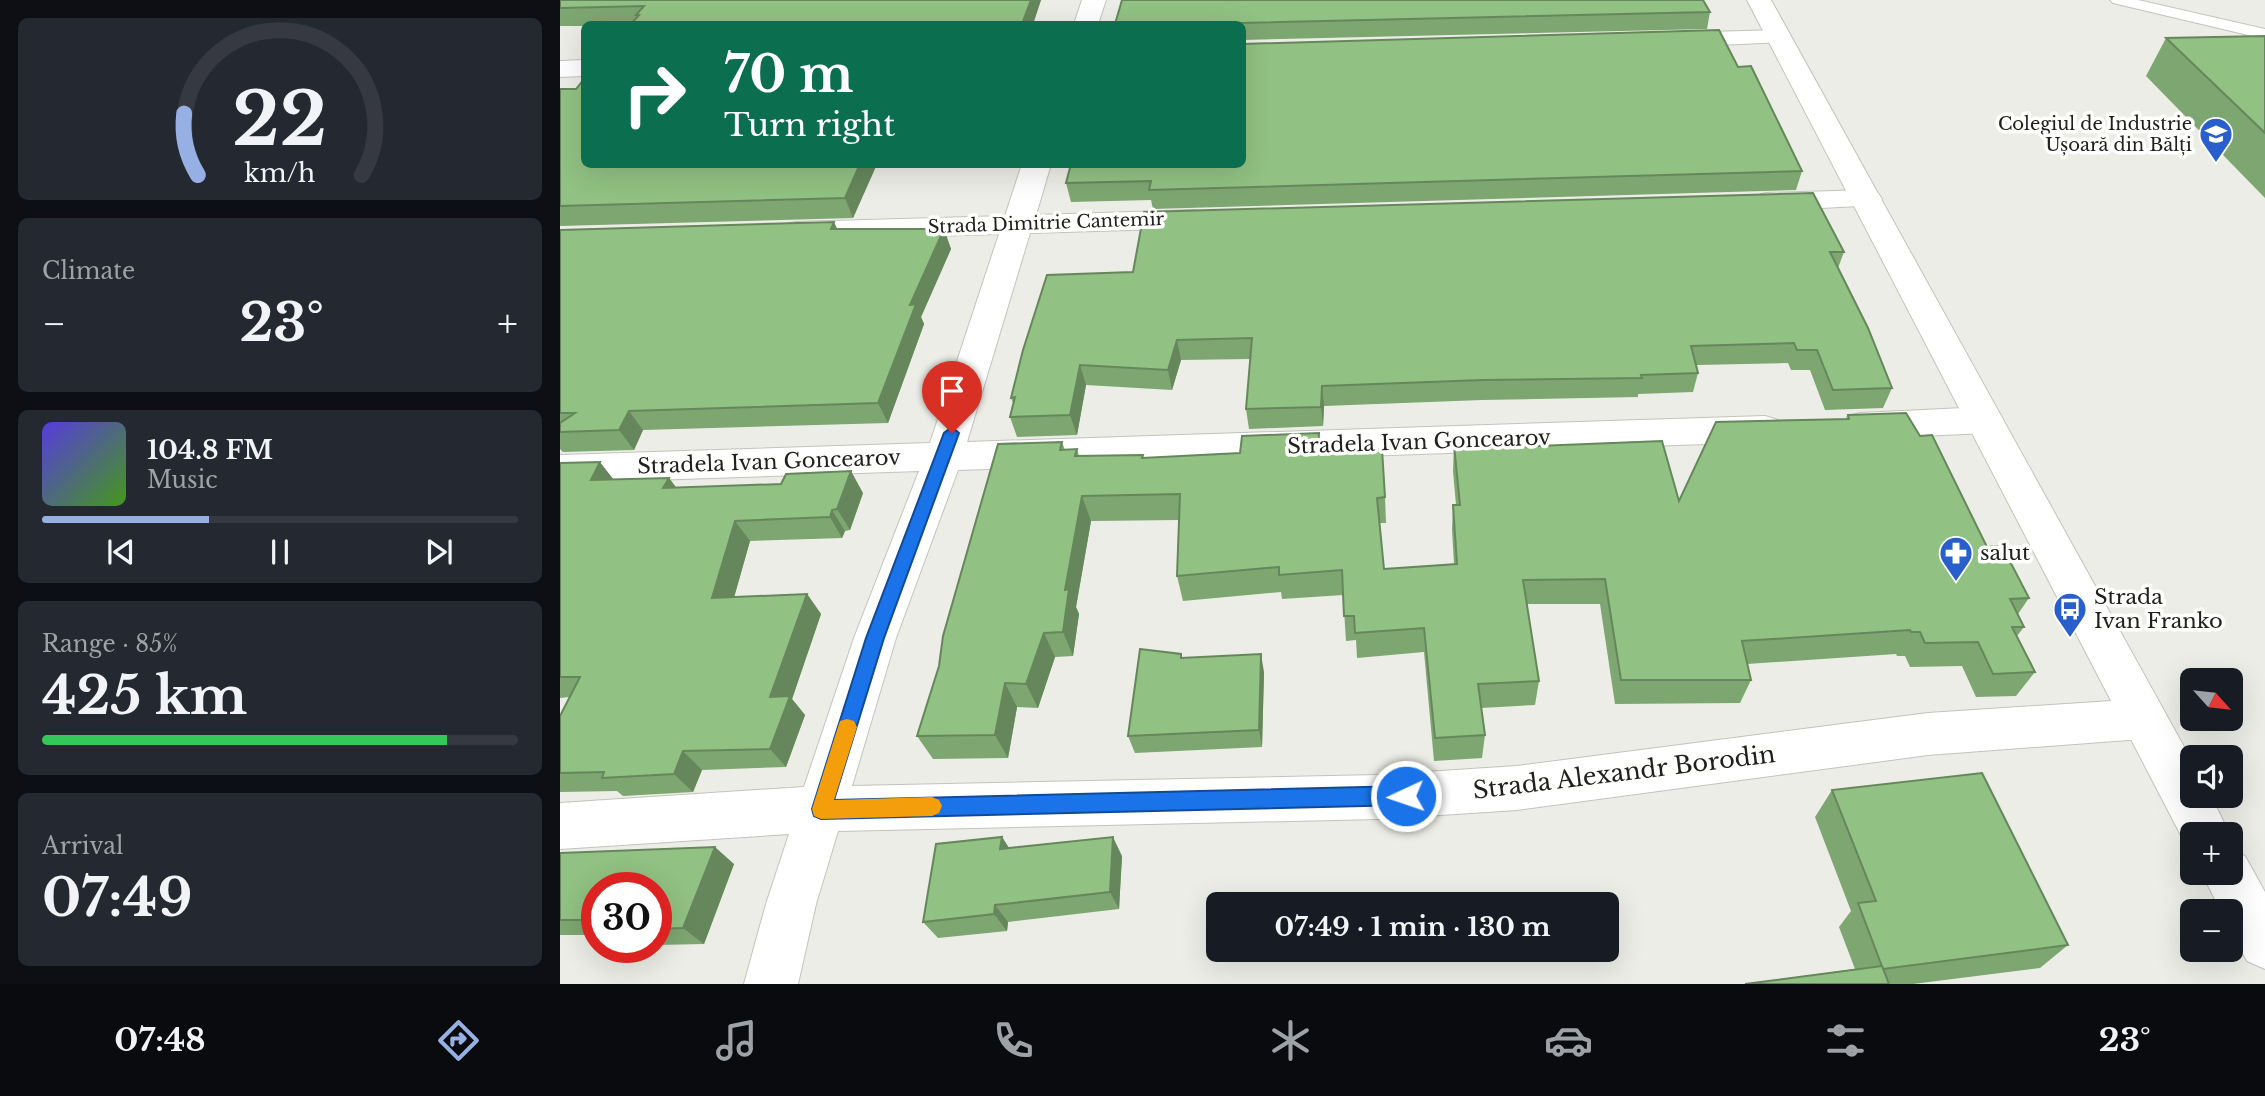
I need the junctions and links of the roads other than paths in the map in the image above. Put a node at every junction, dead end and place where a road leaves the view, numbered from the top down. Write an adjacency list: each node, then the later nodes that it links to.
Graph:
1 (1094, 0): 4 (street)
2 (1759, 0): 6 (street)
3 (2118, 0): 5 (lane)
4 (1087, 21)
5 (2265, 34)
6 (1779, 37): 7 (street); 11 (street)
7 (1654, 40)
8 (581, 68): 9 (street)
9 (560, 69)
10 (1036, 168): 14 (street)
11 (1867, 199): 12 (street); 16 (street)
12 (1742, 203)
13 (1228, 218): 14 (street, Strada Dimitrie Cantemir)
14 (1020, 224): 15 (street, Strada Dimitrie Cantemir); 17 (street)
15 (769, 231)
16 (1985, 421): 17 (street, Stradela Ivan Goncearov); 19 (street)
17 (944, 456): 18 (street, Stradela Ivan Goncearov); 20 (street)
18 (560, 469)
19 (2142, 719): 20 (street, Strada Alexandr Borodin); 21 (street)
20 (821, 809): 22 (street, Strada Alexandr Borodin); 25 (street)
21 (2199, 822)
22 (560, 826)
23 (2234, 885): 24 (street)
24 (2265, 943)
25 (771, 984)

